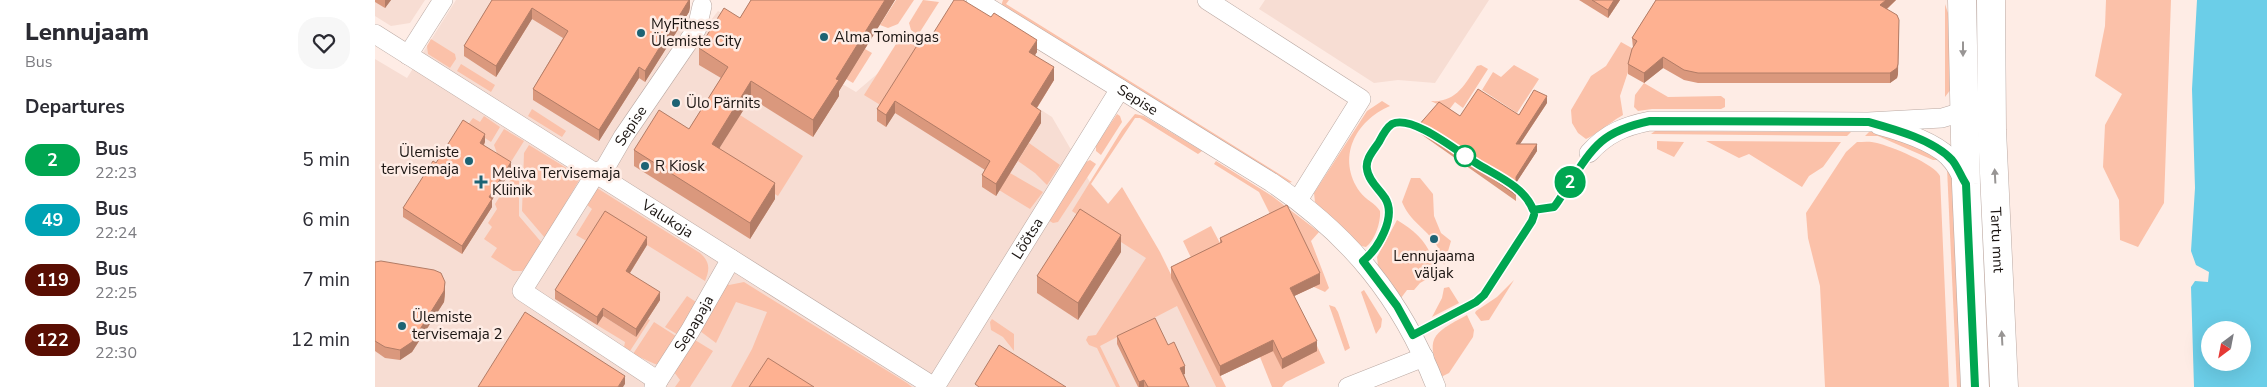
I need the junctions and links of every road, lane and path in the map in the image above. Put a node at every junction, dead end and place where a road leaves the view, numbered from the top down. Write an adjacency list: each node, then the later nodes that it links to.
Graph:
1 (443, 0): 8 (street)
2 (976, 0): 9 (street, Sepise)
3 (1207, 0): 16 (street)
4 (1962, 0): 11 (highway, Tartu mnt, one-way to 11)
5 (1991, 0): 10 (highway, Tartu mnt)
6 (701, 6): 14 (street, Sepise)
7 (375, 34): 8 (street, Valukoja)
8 (408, 55): 14 (street, Valukoja)
9 (1120, 89): 16 (street, Sepise); 20 (street, Lõõtsa)
10 (1992, 92): 11 (street); 24 (highway, Tartu mnt, one-way to 10)
11 (1963, 113): 12 (street); 15 (highway, Tartu mnt)
12 (1869, 122): 13 (street); 15 (street)
13 (1589, 153)
14 (596, 173): 17 (street, Valukoja); 19 (street, Sepise)
15 (1966, 184): 23 (highway, Tartu mnt)
16 (1298, 200): 18 (street, Sepise)
17 (731, 259): 19 (street, Sepapaja); 20 (street, Valukoja)
18 (1424, 356): 21 (street); 22 (street, Sepise)
19 (656, 384)
20 (935, 387)
21 (1348, 387)
22 (1436, 387)
23 (1975, 387)
24 (2004, 387)

